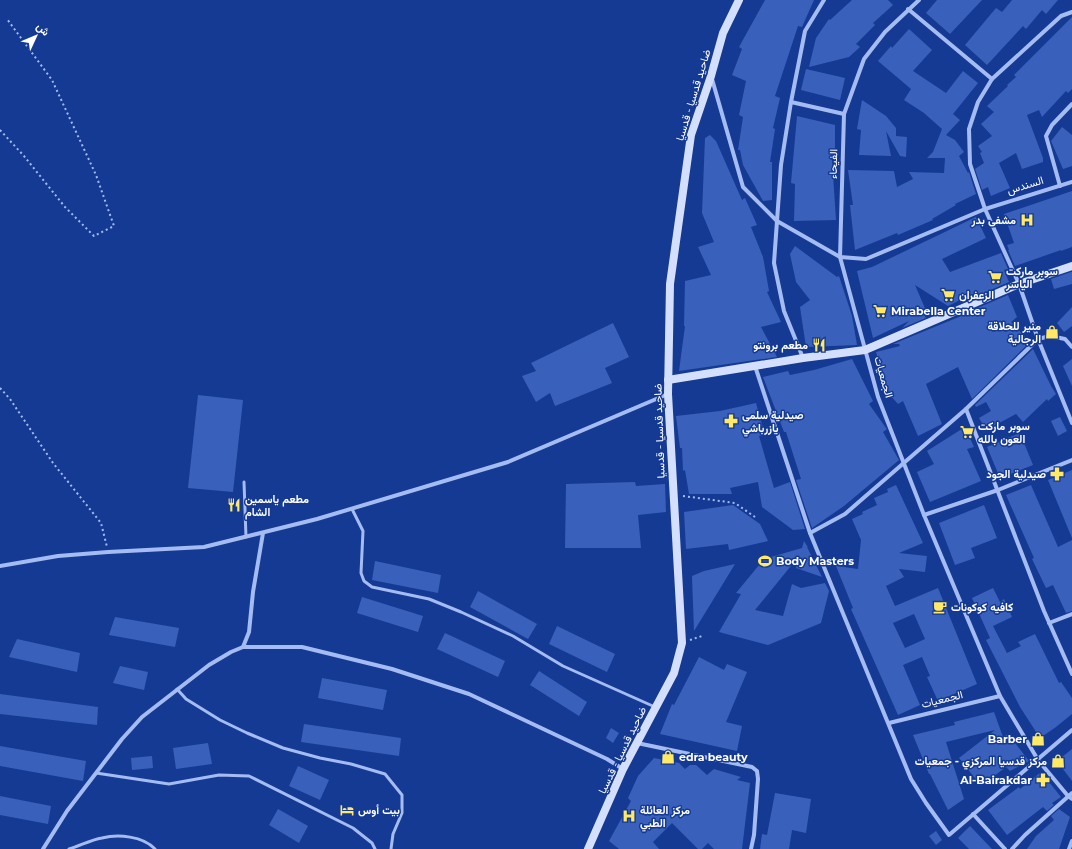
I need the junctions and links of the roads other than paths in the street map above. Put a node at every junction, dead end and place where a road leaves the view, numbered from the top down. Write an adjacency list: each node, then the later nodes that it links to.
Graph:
1 (739, 0): 7 (main road, ضاحيد قدسيا - قدسيا)
2 (824, 0): 9 (street)
3 (919, 0): 5 (street, الفيحاء)
4 (1072, 8): 6 (street)
5 (908, 9): 8 (street); 11 (street, الفيحاء)
6 (1072, 12): 8 (street)
7 (711, 76): 15 (street); 24 (main road, ضاحيد قدسيا - قدسيا)
8 (992, 79): 14 (street)
9 (791, 102): 11 (street); 15 (street)
10 (1072, 104): 13 (street)
11 (844, 114): 16 (street, الفيحاء)
12 (1072, 182): 13 (street, السندس)
13 (1060, 186): 14 (street, السندس)
14 (985, 209): 16 (street, السندس); 18 (street)
15 (777, 221): 16 (street); 22 (street)
16 (840, 257): 21 (street, الفيحاء)
17 (1072, 266): 18 (main road)
18 (1019, 284): 19 (street); 21 (main road, الجمعيات)
19 (1038, 338): 20 (street); 26 (street); 27 (street)
20 (1072, 347)
21 (865, 350): 22 (main road); 29 (street, الجمعيات)
22 (803, 358): 23 (main road)
23 (755, 366): 24 (main road); 35 (street)
24 (668, 380): 25 (main road, ضاحيد قدسيا - قدسيا)
25 (668, 394): 32 (street); 44 (main road, ضاحيد قدسيا - قدسيا)
26 (966, 409): 29 (street); 31 (street)
27 (1072, 423)
28 (1072, 460): 31 (street)
29 (904, 462): 33 (street, الجمعيات); 35 (street)
30 (244, 482): 36 (lane)
31 (998, 490): 33 (street); 39 (street)
32 (352, 509): 34 (street); 44 (lane)
33 (924, 515): 43 (street, الجمعيات)
34 (263, 533): 36 (street); 40 (street)
35 (810, 534): 45 (street)
36 (246, 537): 37 (street)
37 (0, 566)
38 (1072, 614): 39 (street)
39 (1049, 623): 41 (street)
40 (243, 647): 42 (street); 49 (street)
41 (1072, 674)
42 (177, 689): 50 (street); 58 (lane)
43 (1000, 696): 45 (street, الجمعيات); 48 (street, الجمعيات)
44 (655, 707): 47 (main road, ضاحيد قدسيا - قدسيا)
45 (889, 723): 52 (street)
46 (1072, 730): 48 (street)
47 (637, 743): 49 (main road, ضاحيد قدسيا - قدسيا); 60 (street)
48 (1038, 760): 51 (street, الجمعيات); 52 (street)
49 (624, 769): 59 (main road, ضاحيد قدسيا - قدسيا)
50 (96, 772): 54 (street); 57 (lane)
51 (1071, 796): 62 (street)
52 (973, 814): 61 (street)
53 (1072, 841): 63 (street)
54 (43, 849)
55 (69, 849): 56 (lane)
56 (155, 849)
57 (375, 849)
58 (391, 849)
59 (588, 849)
60 (751, 849)
61 (1005, 849)
62 (1012, 849)
63 (1068, 849)

